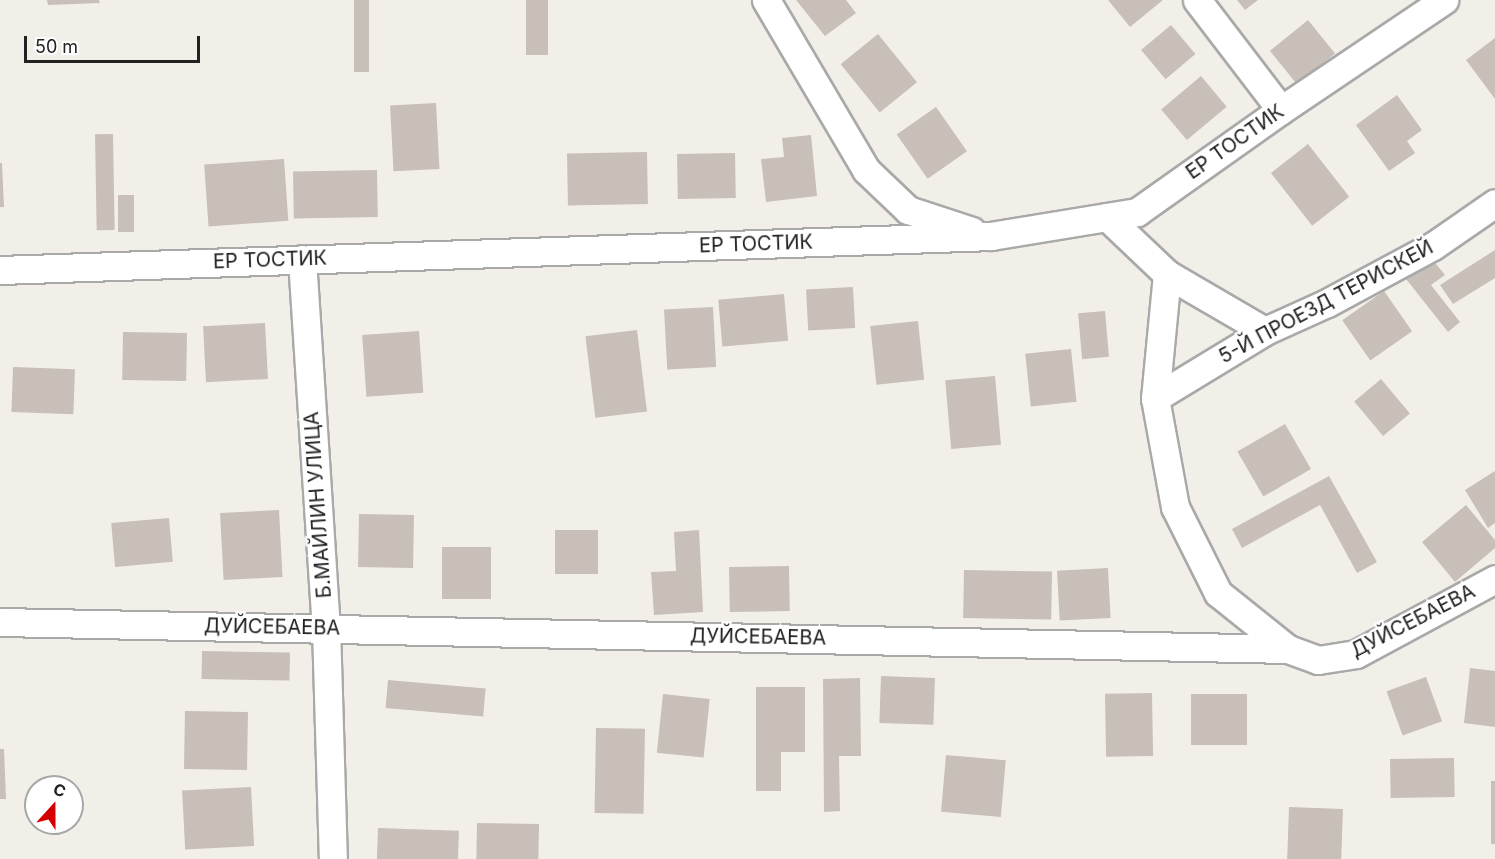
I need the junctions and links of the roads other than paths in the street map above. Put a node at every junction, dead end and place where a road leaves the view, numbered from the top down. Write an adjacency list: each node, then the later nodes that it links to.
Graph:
1 (766, 0): 7 (street)
2 (1197, 0): 4 (street)
3 (1444, 0): 4 (street, ЕР ТОСТИК)
4 (1281, 110): 6 (street, ЕР ТОСТИК)
5 (1495, 203): 11 (street, 5-Й ПРОЕЗД ТЕРИСКЕЙ)
6 (1107, 217): 7 (street, ЕР ТОСТИК); 10 (street)
7 (991, 236): 8 (street, ЕР ТОСТИК)
8 (302, 259): 9 (street, ЕР ТОСТИК); 15 (street, Б.МАЙЛИН УЛИЦА)
9 (0, 270)
10 (1167, 274): 11 (street); 12 (street)
11 (1265, 331): 12 (street, 5-Й ПРОЕЗД ТЕРИСКЕЙ)
12 (1155, 398): 16 (street)
13 (1495, 579): 16 (street, ДУЙСЕБАЕВА)
14 (0, 622): 15 (street, ДУЙСЕБАЕВА)
15 (326, 627): 16 (street, ДУЙСЕБАЕВА); 17 (street, Б.МАЙЛИН УЛИЦА)
16 (1288, 649)
17 (333, 859)

